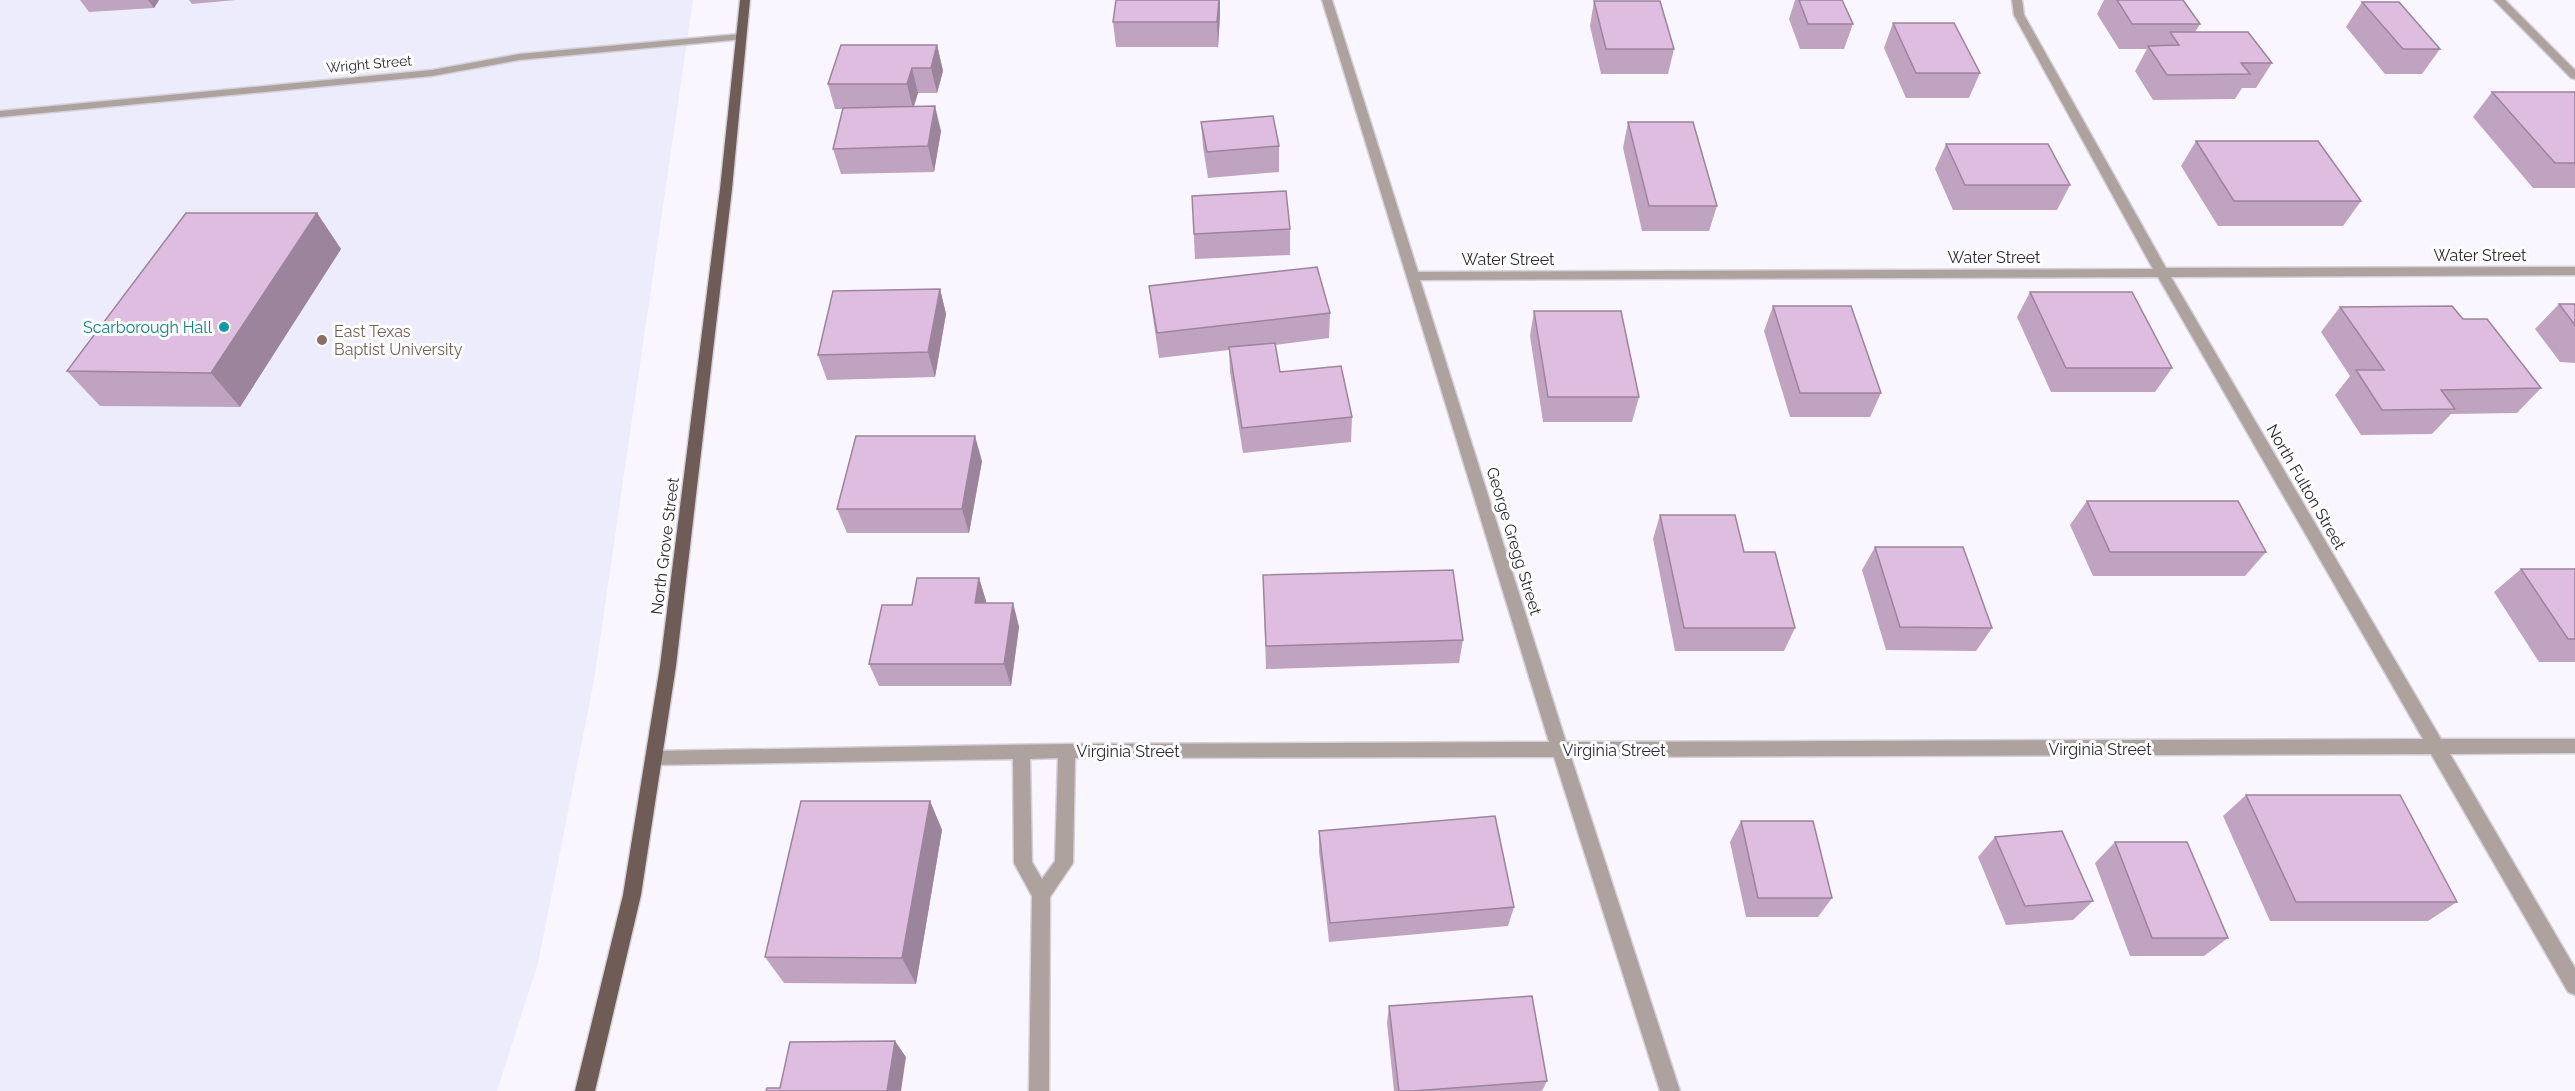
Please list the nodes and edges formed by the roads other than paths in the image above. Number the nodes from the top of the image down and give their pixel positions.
1 (745, 0) edge
2 (1327, 0) edge
3 (2017, 0) edge
4 (2499, 0) edge
5 (740, 37) junction
6 (2575, 76) edge
7 (0, 114) edge
8 (2575, 271) edge
9 (2162, 273) junction
10 (1413, 276) junction
11 (2575, 746) edge
12 (2436, 748) junction
13 (1560, 750) junction
14 (1067, 751) junction
15 (1021, 752) junction
16 (653, 758) junction
17 (1041, 895) junction
18 (2575, 986) edge
19 (585, 1091) edge
20 (1040, 1091) edge
21 (1670, 1091) edge

1 - 5 main road, North Grove Street
2 - 10 street, George Gregg Street
3 - 9 street, North Fulton Street
4 - 6 street
5 - 7 street, Wright Street
5 - 16 main road, North Grove Street
8 - 9 street, Water Street
9 - 10 street, Water Street
9 - 12 street, North Fulton Street
10 - 13 street, George Gregg Street
11 - 12 street, Virginia Street
12 - 13 street, Virginia Street
12 - 18 street, North Fulton Street
13 - 14 street, Virginia Street
13 - 21 street, George Gregg Street
14 - 15 street, Virginia Street
14 - 17 street
15 - 16 street, Virginia Street
15 - 17 street
16 - 19 main road, North Grove Street
17 - 20 street

